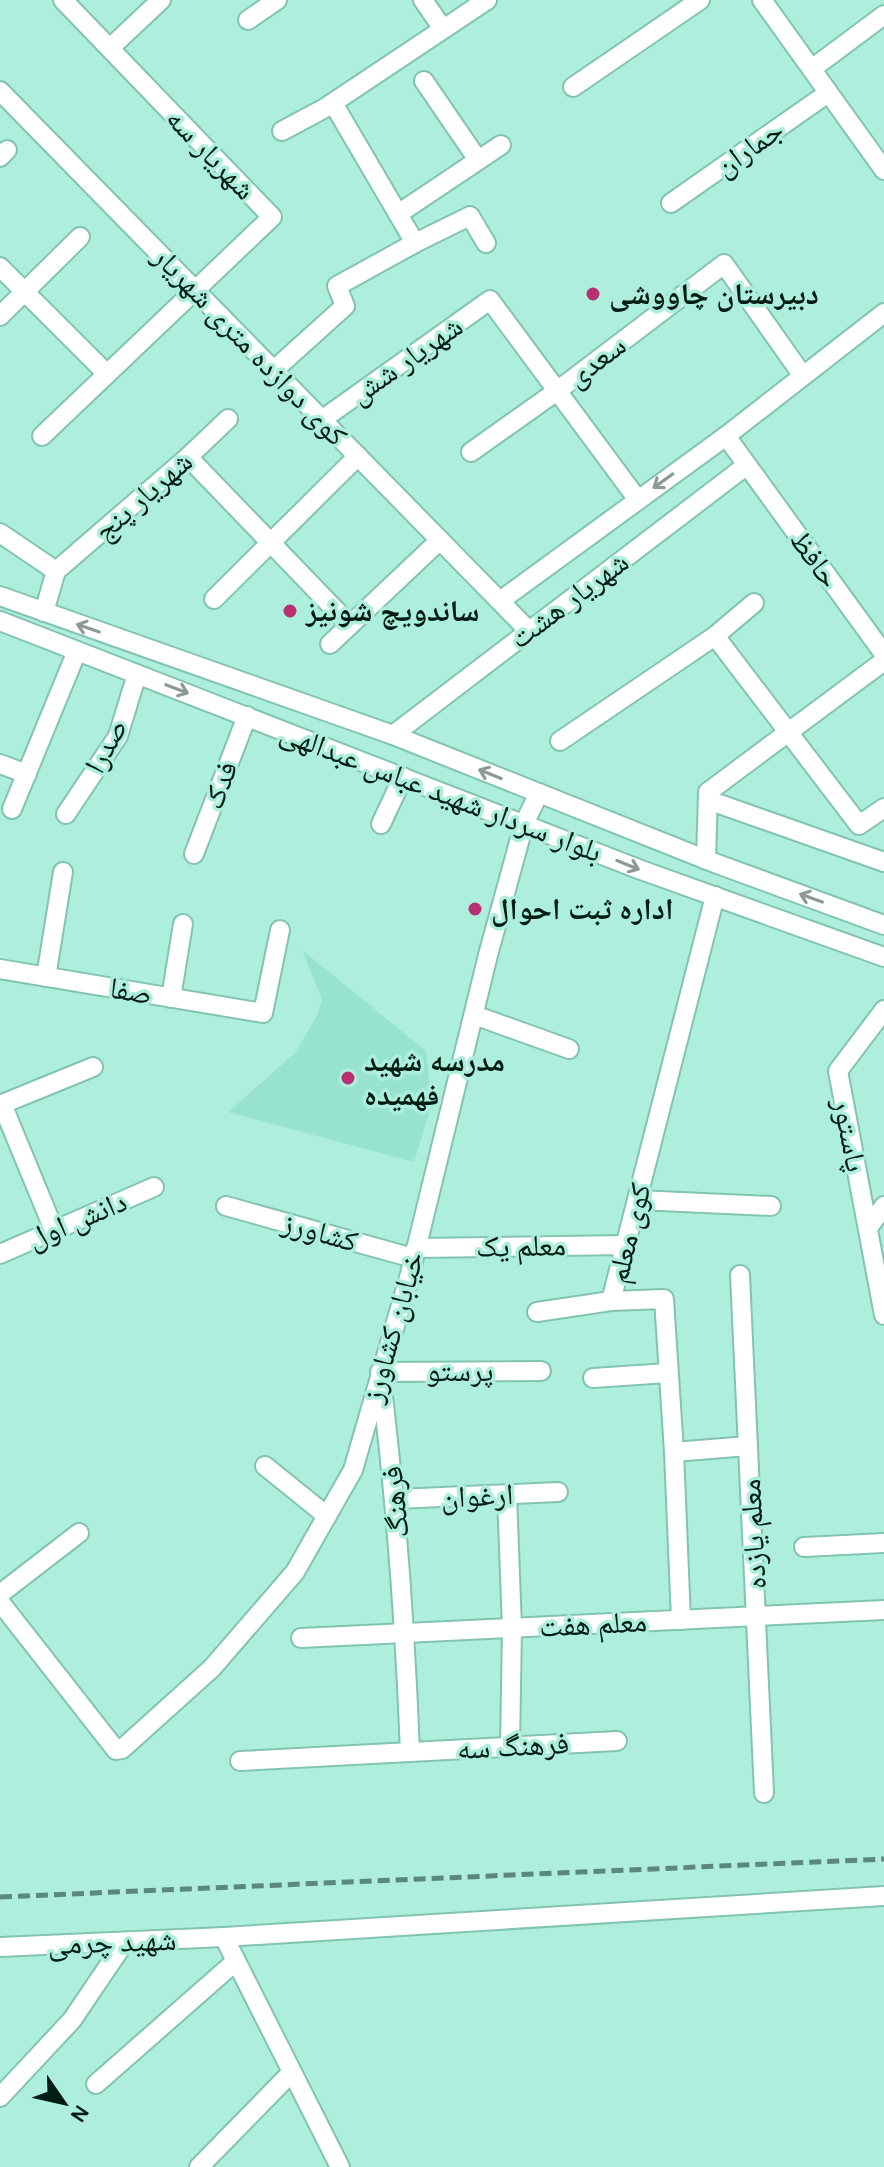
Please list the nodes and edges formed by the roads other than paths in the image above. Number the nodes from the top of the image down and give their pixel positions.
1 (63, 0) edge
2 (161, 0) edge
3 (277, 0) edge
4 (423, 0) edge
5 (487, 0) edge
6 (700, 0) edge
7 (762, 0) edge
8 (884, 15) edge
9 (248, 20) dead end
10 (443, 29) junction
11 (110, 48) junction
12 (813, 68) junction
13 (424, 81) dead end
14 (573, 87) dead end
15 (0, 91) edge
16 (828, 93) junction
17 (333, 103) junction
18 (282, 131) dead end
19 (501, 145) dead end
20 (478, 160) junction
21 (884, 170) edge
22 (671, 203) dead end
23 (398, 214) junction
24 (80, 237) dead end
25 (415, 243) junction
26 (486, 243) dead end
27 (0, 267) edge
28 (196, 291) junction
29 (25, 292) junction
30 (884, 313) edge
31 (0, 316) edge
32 (274, 370) junction
33 (107, 374) junction
34 (803, 376) junction
35 (557, 391) junction
36 (228, 419) dead end
37 (323, 419) junction
38 (42, 436) dead end
39 (726, 436) junction
40 (471, 452) dead end
41 (358, 456) junction
42 (188, 457) junction
43 (747, 465) junction
44 (638, 500) junction
45 (0, 533) edge
46 (440, 540) junction
47 (270, 542) junction
48 (56, 571) junction
49 (0, 596) edge
50 (214, 599) dead end
51 (500, 601) junction
52 (754, 603) dead end
53 (44, 612) junction
54 (0, 621) edge
55 (349, 624) junction
56 (528, 630) junction
57 (715, 636) junction
58 (330, 644) dead end
59 (77, 651) junction
60 (884, 654) edge
61 (884, 661) edge
62 (137, 674) junction
63 (247, 716) junction
64 (787, 733) junction
65 (393, 735) junction
66 (560, 741) dead end
67 (0, 764) edge
68 (27, 774) junction
69 (403, 777) junction
70 (539, 793) junction
71 (708, 800) junction
72 (884, 808) edge
73 (12, 809) dead end
74 (66, 814) dead end
75 (381, 824) dead end
76 (524, 824) junction
77 (194, 854) dead end
78 (706, 860) junction
79 (884, 862) edge
80 (63, 872) dead end
81 (715, 896) junction
82 (183, 924) dead end
83 (884, 925) edge
84 (280, 930) dead end
85 (884, 957) edge
86 (0, 969) edge
87 (46, 977) junction
88 (171, 998) junction
89 (884, 1010) edge
90 (474, 1015) junction
91 (877, 1034) edge
92 (569, 1049) dead end
93 (93, 1067) dead end
94 (1, 1105) edge
95 (154, 1187) dead end
96 (637, 1200) junction
97 (226, 1206) dead end
98 (771, 1206) dead end
99 (884, 1206) edge
100 (868, 1228) junction
101 (54, 1230) junction
102 (626, 1245) junction
103 (415, 1253) junction
104 (0, 1254) edge
105 (740, 1275) dead end
106 (880, 1277) edge
107 (611, 1301) junction
108 (537, 1312) dead end
109 (884, 1315) edge
110 (541, 1371) dead end
111 (380, 1372) junction
112 (668, 1373) junction
113 (593, 1378) dead end
114 (748, 1446) junction
115 (674, 1452) junction
116 (265, 1466) dead end
117 (558, 1492) dead end
118 (507, 1495) junction
119 (396, 1499) junction
120 (327, 1516) junction
121 (79, 1533) dead end
122 (804, 1547) dead end
123 (883, 1549) edge
124 (0, 1594) edge
125 (884, 1610) edge
126 (3, 1614) edge
127 (757, 1616) junction
128 (681, 1620) junction
129 (512, 1628) junction
130 (405, 1633) junction
131 (301, 1638) dead end
132 (617, 1741) dead end
133 (510, 1746) junction
134 (410, 1752) junction
135 (240, 1761) dead end
136 (764, 1793) dead end
137 (884, 1896) edge
138 (224, 1937) junction
139 (124, 1943) junction
140 (0, 1947) edge
141 (236, 1961) junction
142 (292, 2072) junction
143 (96, 2084) dead end
144 (0, 2097) edge
145 (199, 2167) edge
146 (340, 2167) edge

1 - 11 street, شهریار سه
2 - 11 street
3 - 9 street
4 - 10 street
5 - 10 street
6 - 14 street
7 - 12 street
8 - 12 street
10 - 17 street
11 - 28 street, شهریار سه
12 - 16 street
13 - 20 street
15 - 28 street, کوی دوازده متری شهریار
16 - 21 street
16 - 22 street, جماران
17 - 18 street
17 - 23 street
19 - 20 street
20 - 23 street
23 - 25 street
24 - 29 street
25 - 26 street
25 - 32 street
27 - 29 street
28 - 32 street, کوی دوازده متری شهریار
28 - 33 street, شهریار سه
29 - 31 street
29 - 33 street
30 - 34 street
32 - 37 street, کوی دوازده متری شهریار
33 - 38 street, شهریار سه
34 - 35 street, سعدی
34 - 39 street
35 - 37 street, شهریار شش
35 - 40 street, سعدی
35 - 44 street
36 - 42 street, شهریار پنج
37 - 41 street, کوی دوازده متری شهریار
39 - 43 street, حافظ
39 -> 44 street
41 - 46 street, کوی دوازده متری شهریار
41 - 47 street
42 - 47 street
42 - 48 street, شهریار پنج
43 - 56 street, شهریار هشت
43 - 60 street, حافظ
44 - 51 street
45 - 48 street
46 - 51 street, کوی دوازده متری شهریار
46 - 55 street
47 - 50 street
47 - 55 street
48 - 53 street
49 - 53 street, بلوار سردار شهید عباس عبدالهی
51 - 56 street, کوی دوازده متری شهریار
52 - 57 street
65 -> 53 street, بلوار سردار شهید عباس عبدالهی
54 - 59 street, بلوار سردار شهید عباس عبدالهی
55 - 58 street
56 - 65 street, شهریار هشت
57 - 64 street
57 - 66 street
59 - 62 street, بلوار سردار شهید عباس عبدالهی
59 - 68 street
61 - 64 street
62 -> 63 street, بلوار سردار شهید عباس عبدالهی
62 - 74 street, صدرا
63 - 69 street, بلوار سردار شهید عباس عبدالهی
63 - 77 street, فدک
64 - 71 street
64 - 72 street
70 -> 65 street, بلوار سردار شهید عباس عبدالهی
67 - 68 street
68 - 73 street
69 - 75 street
69 - 76 street, بلوار سردار شهید عباس عبدالهی
70 - 76 street, خیابان کشاورز
70 - 78 street, بلوار سردار شهید عباس عبدالهی
71 - 78 street
71 - 79 street
76 -> 81 street, بلوار سردار شهید عباس عبدالهی
76 - 90 street, خیابان کشاورز
83 -> 78 street, بلوار سردار شهید عباس عبدالهی
80 - 87 street
81 - 85 street, بلوار سردار شهید عباس عبدالهی
81 - 96 street, کوی معلم
82 - 88 street
84 - 88 street, صفا
86 - 87 street, صفا
87 - 88 street, صفا
89 - 91 street, پاستور
90 - 92 street
90 - 103 street, خیابان کشاورز
91 - 100 street, پاستور
93 - 94 street
94 - 101 street
95 - 101 street, دانش اول
96 - 98 street
96 - 102 street, کوی معلم
97 - 103 street, کشاورز
99 - 100 street
100 - 106 street, پاستور
101 - 104 street, دانش اول
102 - 103 street, معلم یک
102 - 107 street, کوی معلم
103 - 111 street, خیابان کشاورز
105 - 114 street, معلم یازده
106 - 109 street, پاستور
107 - 108 street
107 - 112 street, کوی معلم
110 - 111 street, پرستو
111 - 119 street, فرهنگ
111 - 120 street, خیابان کشاورز
112 - 113 street
112 - 115 street, کوی معلم
114 - 115 street
114 - 127 street, معلم یازده
115 - 128 street, کوی معلم
116 - 120 street
117 - 118 street, ارغوان
118 - 119 street, ارغوان
118 - 129 street
119 - 130 street, فرهنگ
120 - 126 street, خیابان کشاورز
121 - 124 street
122 - 123 street
125 - 127 street, معلم هفت
127 - 128 street, معلم هفت
127 - 136 street, معلم یازده
128 - 129 street, معلم هفت
129 - 130 street, معلم هفت
129 - 133 street
130 - 131 street, معلم هفت
130 - 134 street
132 - 133 street, فرهنگ سه
133 - 134 street, فرهنگ سه
134 - 135 street, فرهنگ سه
137 - 138 street, شهید چرمی
138 - 139 street, شهید چرمی
138 - 141 street
139 - 140 street, شهید چرمی
139 - 144 street
141 - 142 street
141 - 143 street
142 - 145 street
142 - 146 street

